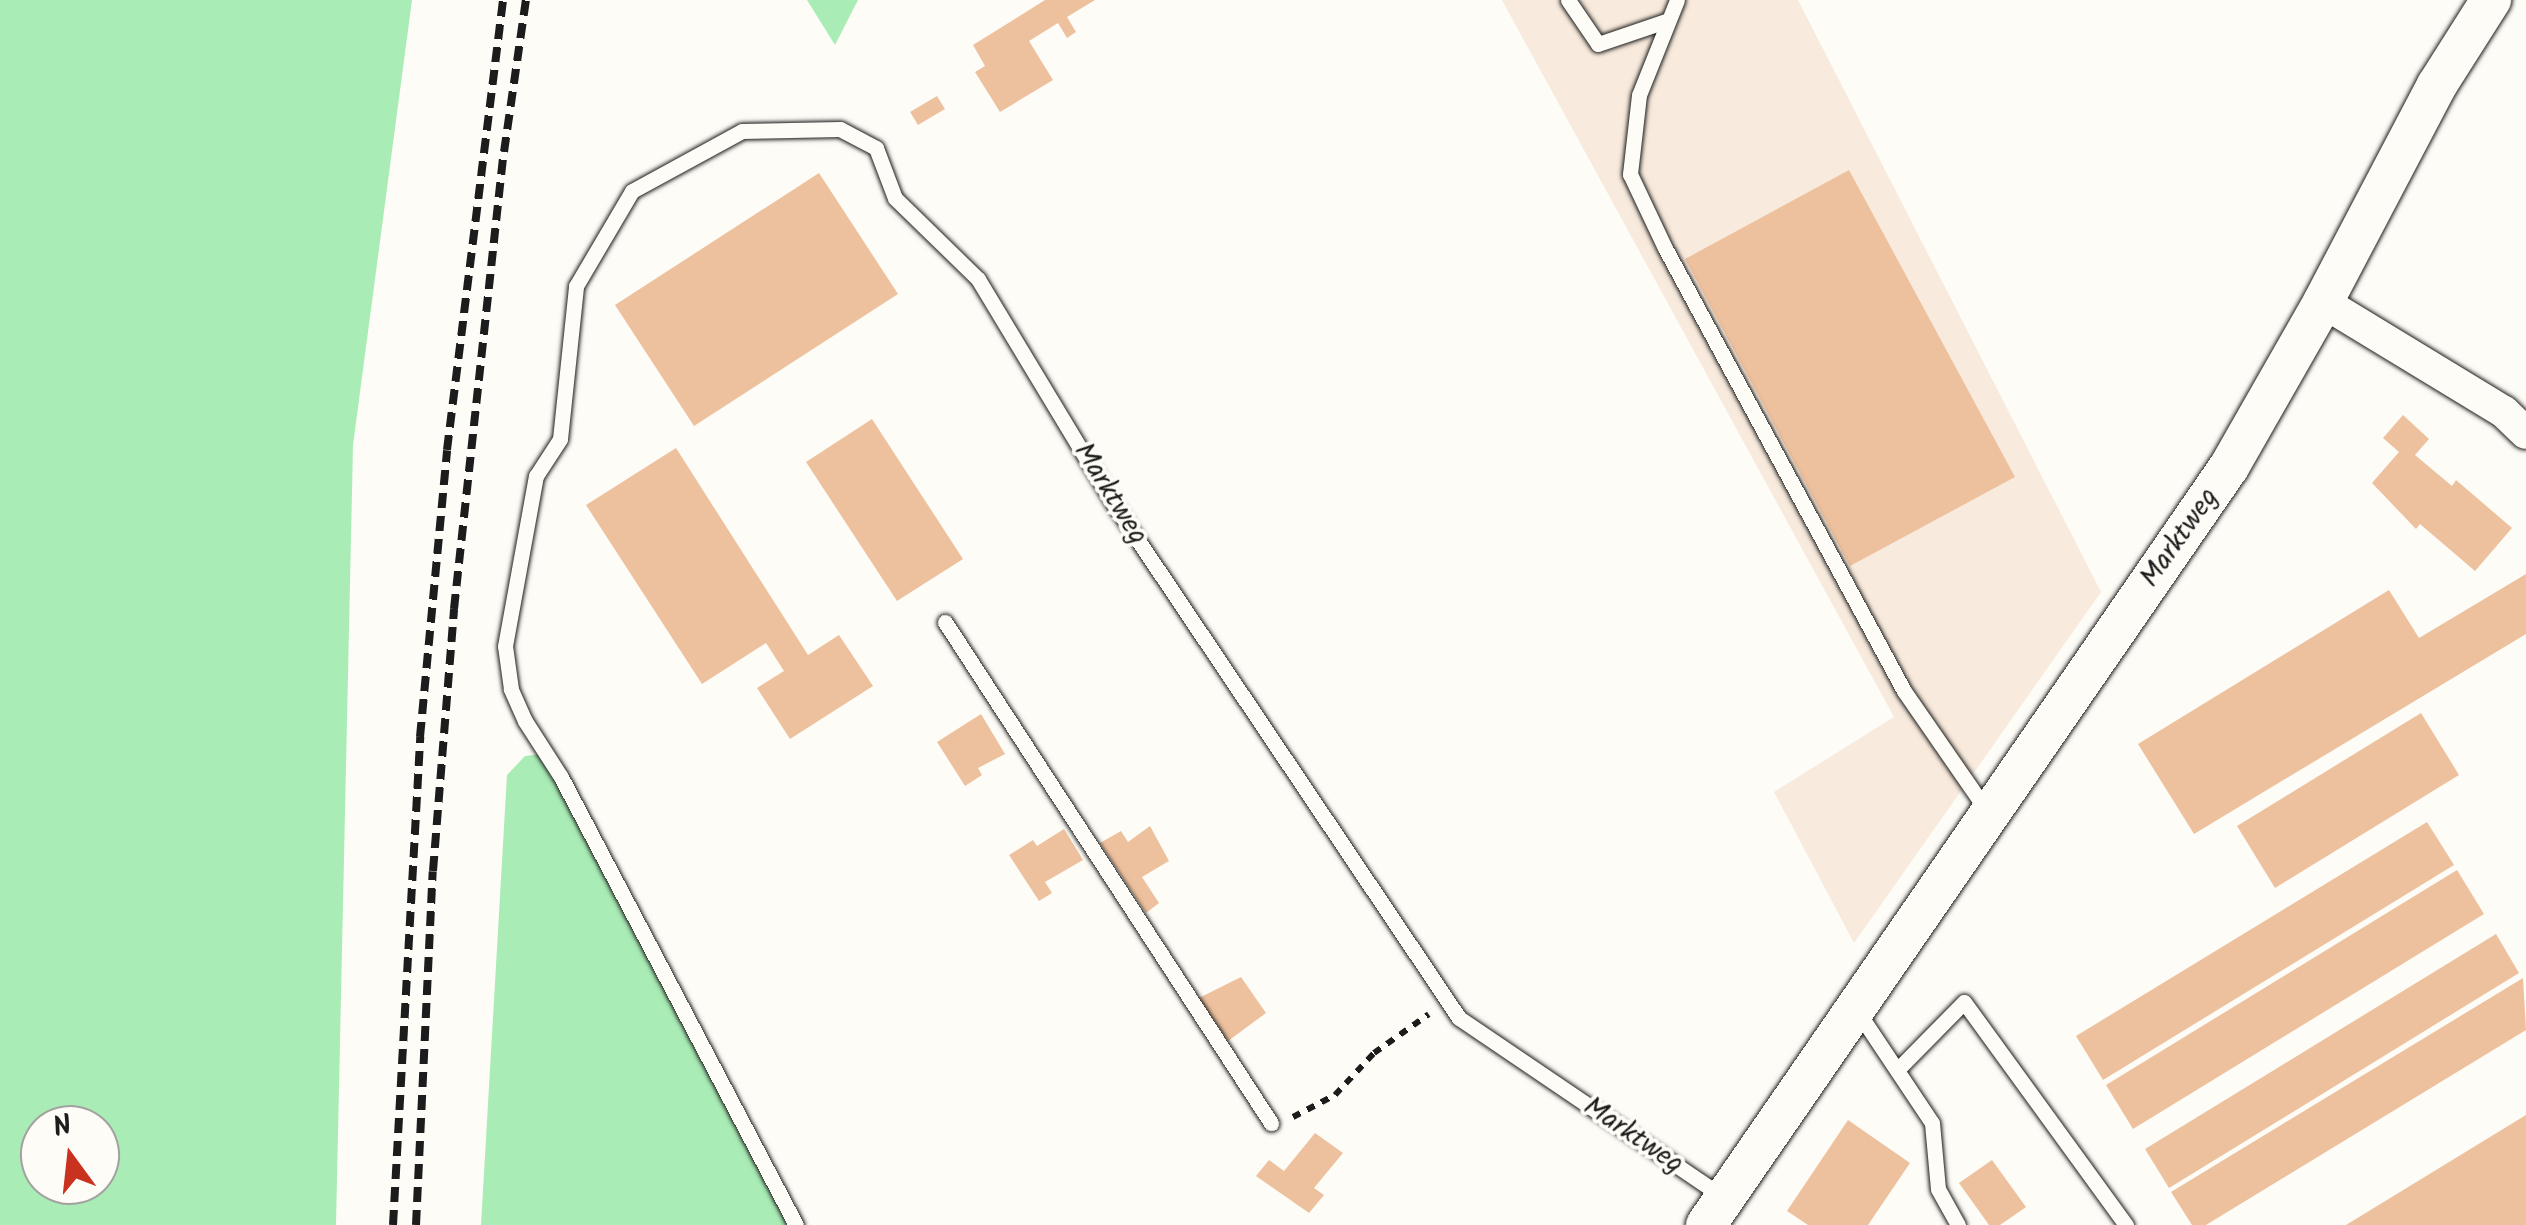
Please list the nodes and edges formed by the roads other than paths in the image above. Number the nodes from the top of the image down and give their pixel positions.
1 (1568, 0) edge
2 (1677, 0) edge
3 (2492, 0) edge
4 (1666, 21) junction
5 (2323, 302) junction
6 (2526, 433) edge
7 (945, 622) dead end
8 (1989, 814) junction
9 (1856, 1008) junction
10 (1898, 1070) junction
11 (1271, 1124) road end
12 (1715, 1211) edge
13 (796, 1225) edge
14 (1958, 1225) edge
15 (2126, 1225) edge

1 - 4 lane
2 - 4 lane
3 - 5 street, Marktweg
4 - 8 lane
5 - 6 street
5 - 8 street, Marktweg
7 - 11 lane
8 - 9 street, Marktweg
9 - 10 lane
9 - 12 street, Marktweg
10 - 14 lane
10 - 15 lane
12 - 13 lane, Marktweg

